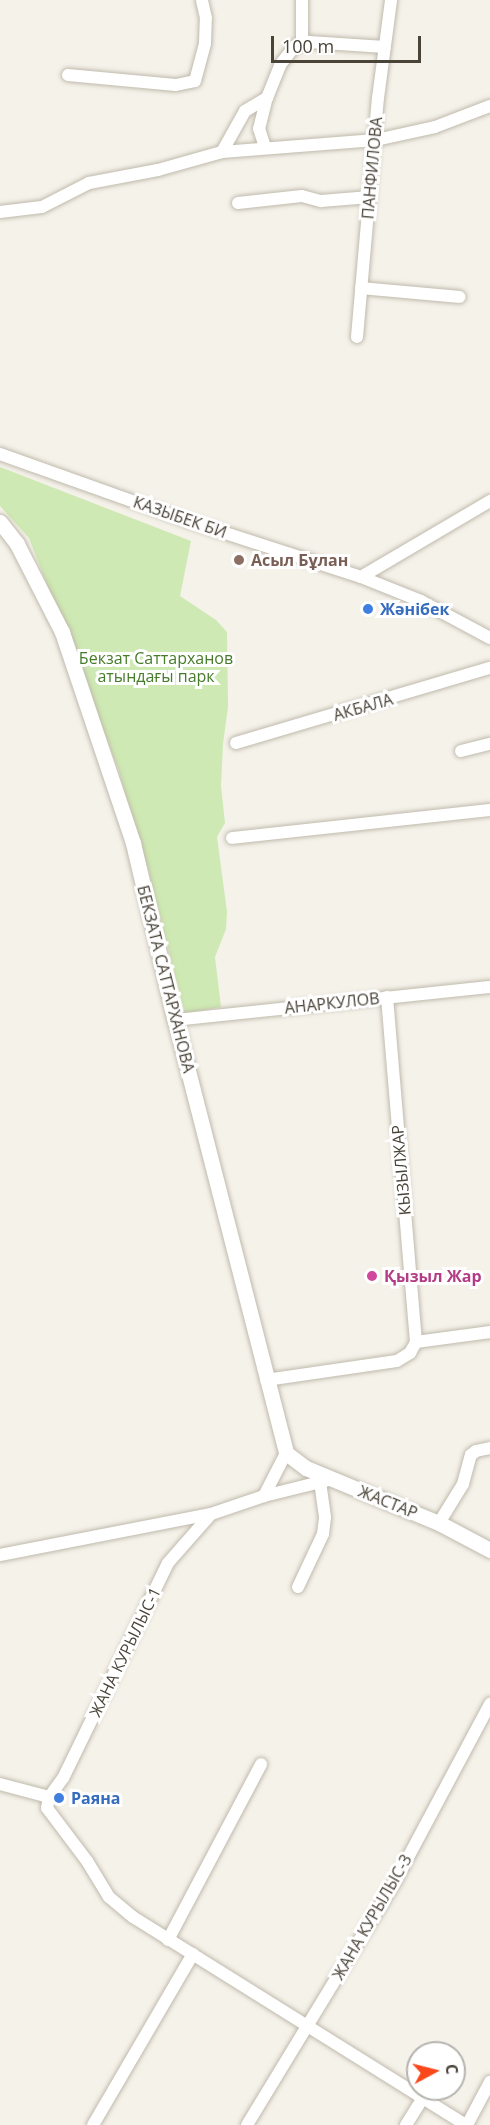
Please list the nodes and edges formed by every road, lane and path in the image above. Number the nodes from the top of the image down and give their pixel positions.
1 (202, 0) edge
2 (302, 0) edge
3 (391, 0) edge
4 (302, 44) junction
5 (386, 47) junction
6 (68, 75) dead end
7 (267, 98) junction
8 (490, 105) edge
9 (376, 140) junction
10 (265, 147) junction
11 (222, 152) junction
12 (370, 197) junction
13 (238, 203) dead end
14 (0, 212) edge
15 (361, 288) junction
16 (460, 297) dead end
17 (357, 336) dead end
18 (0, 454) edge
19 (490, 501) edge
20 (0, 522) edge
21 (361, 576) junction
22 (490, 638) edge
23 (490, 668) edge
24 (236, 743) dead end
25 (490, 744) edge
26 (461, 751) dead end
27 (490, 810) edge
28 (232, 838) dead end
29 (490, 987) edge
30 (387, 997) junction
31 (175, 1020) junction
32 (490, 1332) edge
33 (416, 1342) junction
34 (266, 1380) junction
35 (490, 1448) edge
36 (286, 1453) junction
37 (326, 1480) junction
38 (264, 1496) junction
39 (211, 1514) junction
40 (439, 1523) junction
41 (490, 1550) edge
42 (0, 1555) edge
43 (298, 1587) dead end
44 (490, 1704) edge
45 (261, 1764) dead end
46 (0, 1784) edge
47 (49, 1797) junction
48 (168, 1940) junction
49 (193, 1954) junction
50 (308, 2024) junction
51 (490, 2082) edge
52 (406, 2087) edge
53 (421, 2101) edge
54 (428, 2101) edge
55 (93, 2125) edge
56 (247, 2125) edge
57 (406, 2125) edge
58 (467, 2125) edge

1 - 6 street
2 - 4 street
3 - 5 street, ПАНФИЛОВА
4 - 5 street
4 - 7 street
5 - 9 street, ПАНФИЛОВА
7 - 10 street
7 - 11 street
8 - 9 street
9 - 10 street
9 - 12 street, ПАНФИЛОВА
10 - 11 street
11 - 14 street
12 - 13 street
12 - 15 street, ПАНФИЛОВА
15 - 16 street
15 - 17 street, ПАНФИЛОВА
18 - 21 street, КАЗЫБЕК БИ
19 - 21 street
20 - 31 street, БЕКЗАТА САТТАРХАНОВА
21 - 22 street, КАЗЫБЕК БИ
23 - 24 street, АКБАЛА
25 - 26 street
27 - 28 street
29 - 30 street, АНАРКУЛОВ
30 - 31 street, АНАРКУЛОВ
30 - 33 street, КЫЗЫЛЖАР
31 - 34 street, БЕКЗАТА САТТАРХАНОВА
32 - 33 street
33 - 34 street
34 - 36 street, БЕКЗАТА САТТАРХАНОВА
35 - 40 street
36 - 37 street, ЖАСТАР
36 - 38 street
37 - 38 street
37 - 40 street, ЖАСТАР
37 - 43 street
38 - 39 street
39 - 42 street
39 - 47 street, ЖАНА КУРЫЛЫС-1
40 - 41 street, ЖАСТАР
44 - 50 street, ЖАНА КУРЫЛЫС-3
45 - 48 street
46 - 47 street
47 - 48 street
48 - 49 street
49 - 50 street
49 - 55 street
50 - 52 street
50 - 56 street, ЖАНА КУРЫЛЫС-3
51 - 58 street
53 - 57 street
54 - 58 street

